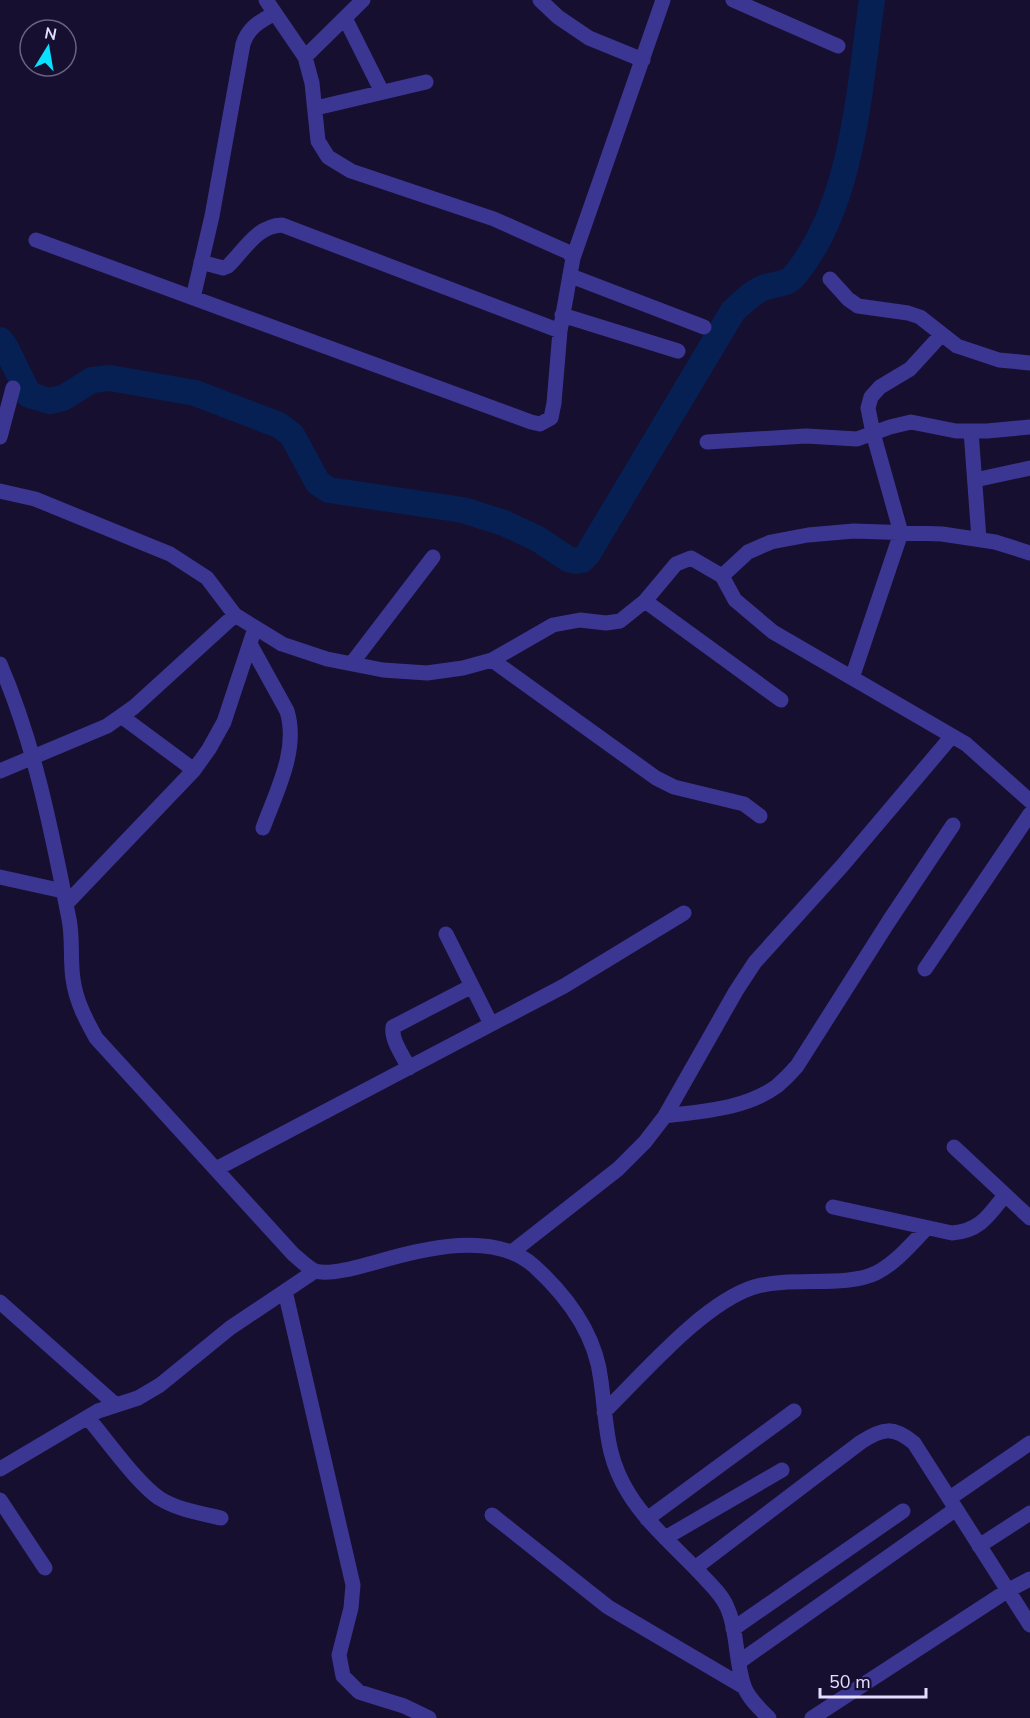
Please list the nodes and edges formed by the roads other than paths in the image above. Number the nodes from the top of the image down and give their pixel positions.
1 (363, 0) edge
2 (540, 0) edge
3 (663, 0) edge
4 (733, 0) edge
5 (271, 6) edge
6 (347, 10) edge
7 (838, 46) dead end
8 (305, 57) junction
9 (643, 60) junction
10 (426, 82) dead end
11 (382, 92) junction
12 (316, 108) junction
13 (36, 240) dead end
14 (573, 258) junction
15 (201, 262) junction
16 (571, 276) junction
17 (830, 279) dead end
18 (193, 298) junction
19 (561, 323) junction
20 (704, 327) dead end
21 (942, 334) junction
22 (678, 351) dead end
23 (1030, 363) edge
24 (13, 388) dead end
25 (1030, 427) edge
26 (971, 431) junction
27 (873, 433) junction
28 (0, 437) edge
29 (707, 442) dead end
30 (1030, 468) edge
31 (975, 480) junction
32 (0, 491) edge
33 (901, 533) junction
34 (979, 539) junction
35 (1030, 553) edge
36 (433, 556) dead end
37 (722, 576) junction
38 (645, 601) junction
39 (235, 615) junction
40 (255, 628) junction
41 (250, 644) junction
42 (492, 660) junction
43 (0, 663) edge
44 (352, 663) junction
45 (852, 678) junction
46 (782, 700) dead end
47 (121, 717) junction
48 (952, 736) junction
49 (33, 757) junction
50 (194, 770) junction
51 (0, 771) edge
52 (1030, 801) edge
53 (1030, 814) edge
54 (760, 816) dead end
55 (952, 825) dead end
56 (263, 828) dead end
57 (0, 877) edge
58 (65, 898) junction
59 (684, 913) dead end
60 (446, 934) dead end
61 (925, 969) dead end
62 (472, 987) junction
63 (490, 1024) junction
64 (409, 1068) junction
65 (665, 1116) junction
66 (954, 1147) dead end
67 (216, 1169) junction
68 (1005, 1195) junction
69 (833, 1207) dead end
70 (1030, 1218) edge
71 (927, 1228) junction
72 (512, 1252) junction
73 (315, 1271) junction
74 (285, 1291) junction
75 (1, 1306) edge
76 (116, 1405) junction
77 (795, 1411) dead end
78 (604, 1412) junction
79 (88, 1418) junction
80 (1030, 1443) edge
81 (0, 1468) edge
82 (782, 1470) dead end
83 (0, 1500) edge
84 (953, 1503) junction
85 (903, 1511) dead end
86 (1030, 1513) edge
87 (492, 1515) dead end
88 (221, 1518) dead end
89 (647, 1519) junction
90 (665, 1538) junction
91 (979, 1546) junction
92 (45, 1568) dead end
93 (695, 1568) junction
94 (1030, 1579) edge
95 (1007, 1591) junction
96 (1030, 1625) edge
97 (733, 1629) junction
98 (739, 1662) junction
99 (744, 1687) junction
100 (429, 1718) edge
101 (769, 1718) edge
102 (812, 1718) edge

1 - 6 street
2 - 9 street
3 - 9 street
4 - 7 street
5 - 8 street
5 - 15 street
6 - 8 street
6 - 11 street
8 - 12 street
9 - 14 street
10 - 11 street
11 - 12 street
12 - 14 street
13 - 18 street
14 - 16 street
15 - 18 street
15 - 19 street
16 - 19 street
16 - 20 street
17 - 21 street
18 - 19 street
19 - 22 street
21 - 23 street
21 - 27 street
24 - 28 street
25 - 26 street
26 - 27 street
26 - 31 street
27 - 29 street
27 - 33 street
30 - 31 street
31 - 34 street
32 - 39 street
33 - 34 street
33 - 37 street
33 - 45 street
34 - 35 street
36 - 44 street
37 - 38 street
37 - 45 street
38 - 42 street
38 - 46 street
39 - 40 street
39 - 47 street
40 - 41 street
40 - 44 street
41 - 50 street
41 - 56 street
42 - 44 street
42 - 54 street
43 - 49 street
45 - 48 street
47 - 49 street
47 - 50 street
48 - 52 street
48 - 65 street
49 - 51 street
49 - 58 street
50 - 58 street
53 - 61 street
55 - 65 street
57 - 58 street
58 - 67 street
59 - 63 street
60 - 62 street
62 - 63 street
62 - 64 street
63 - 64 street
64 - 67 street
65 - 72 street
66 - 68 street
67 - 73 street
68 - 70 street
68 - 71 street
69 - 71 street
71 - 78 street
72 - 73 street
72 - 78 street
73 - 74 street
74 - 76 street
74 - 100 street
75 - 76 street
76 - 79 street
77 - 89 street
78 - 89 street
79 - 81 street
79 - 88 street
80 - 84 street
82 - 90 street
83 - 92 street
84 - 91 street
84 - 93 street
84 - 98 street
85 - 97 street
86 - 91 street
87 - 99 street
89 - 90 street
90 - 93 street
91 - 95 street
93 - 97 street
94 - 95 street
95 - 96 street
95 - 102 street
97 - 98 street
98 - 99 street
99 - 101 street

